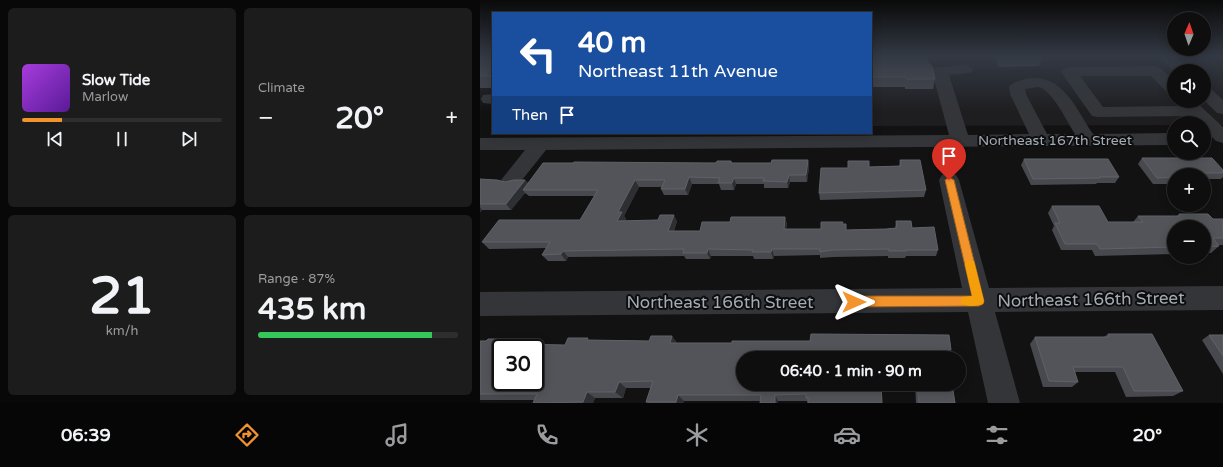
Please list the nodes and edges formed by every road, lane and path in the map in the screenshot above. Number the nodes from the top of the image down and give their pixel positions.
1 (938, 75) edge
2 (1071, 75) edge
3 (1159, 75) edge
4 (1167, 83) edge
5 (1211, 98) edge
6 (1167, 108) edge
7 (1193, 108) edge
8 (1223, 109) edge
9 (1223, 138) edge
10 (1167, 139) edge
11 (1211, 139) edge
12 (960, 140) junction
13 (1041, 140) junction
14 (1088, 140) junction
15 (541, 143) junction
16 (488, 144) edge
17 (511, 180) edge
18 (949, 180) dead end
19 (1223, 298) edge
20 (979, 301) junction
21 (480, 304) edge
22 (1004, 403) edge

1 - 12 street
2 - 6 street
3 - 4 street
5 - 8 street
7 - 9 street
9 - 11 street
10 - 14 street, Northeast 167th Street
12 - 13 street, Northeast 167th Street
12 - 15 street, Northeast 167th Street
13 - 14 street, Northeast 167th Street
13 - 14 street
15 - 16 street, Northeast 167th Street
15 - 17 street
18 - 20 street
19 - 20 street, Northeast 166th Street
20 - 21 street, Northeast 166th Street
20 - 22 street

